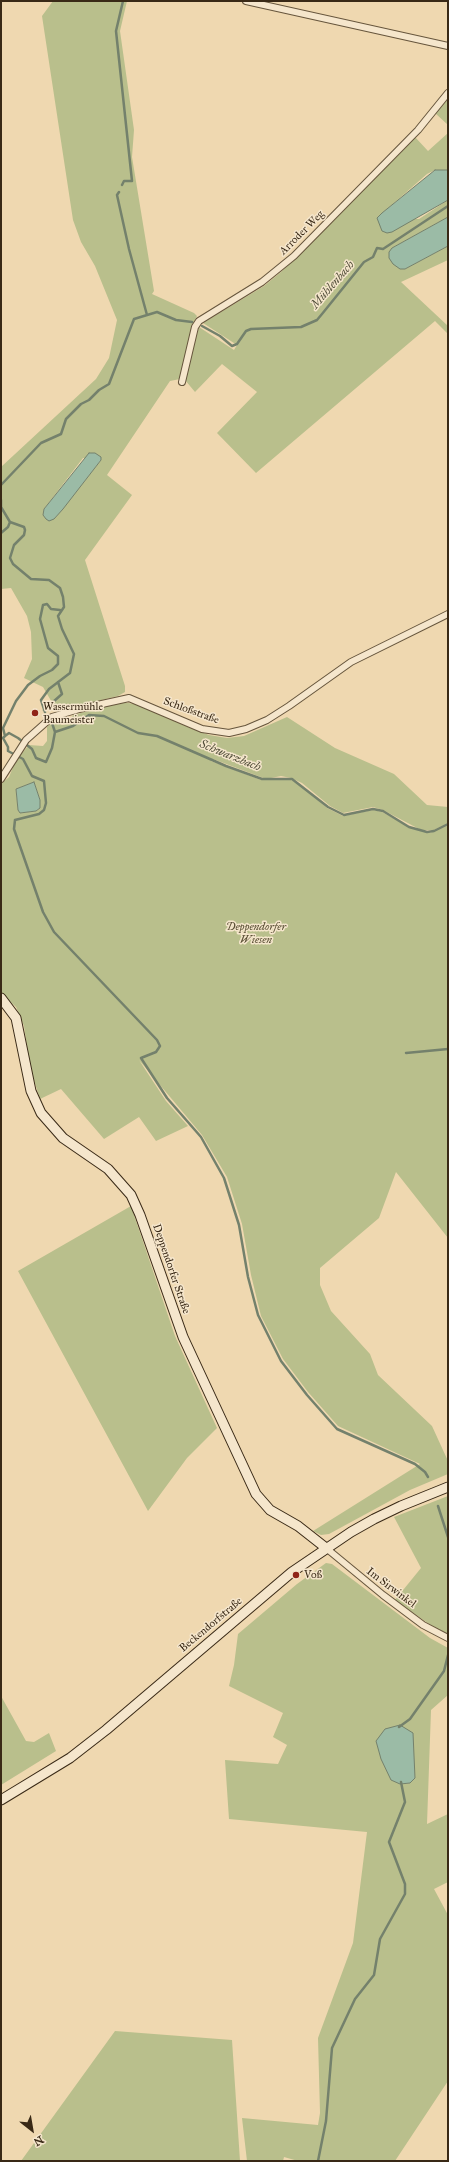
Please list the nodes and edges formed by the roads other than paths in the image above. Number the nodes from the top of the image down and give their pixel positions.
1 (246, 1) edge
2 (448, 46) edge
3 (448, 93) edge
4 (182, 382) dead end
5 (448, 614) edge
6 (1, 779) edge
7 (1, 998) edge
8 (448, 1487) edge
9 (326, 1548) junction
10 (448, 1638) edge
11 (1, 1800) edge

1 - 2 street
3 - 4 street, Arroder Weg
5 - 6 street, Schloßstraße
7 - 9 street, Deppendorfer Straße
8 - 9 street, Beckendorfstraße
9 - 10 street, Im Sirwinkel
9 - 11 street, Beckendorfstraße

